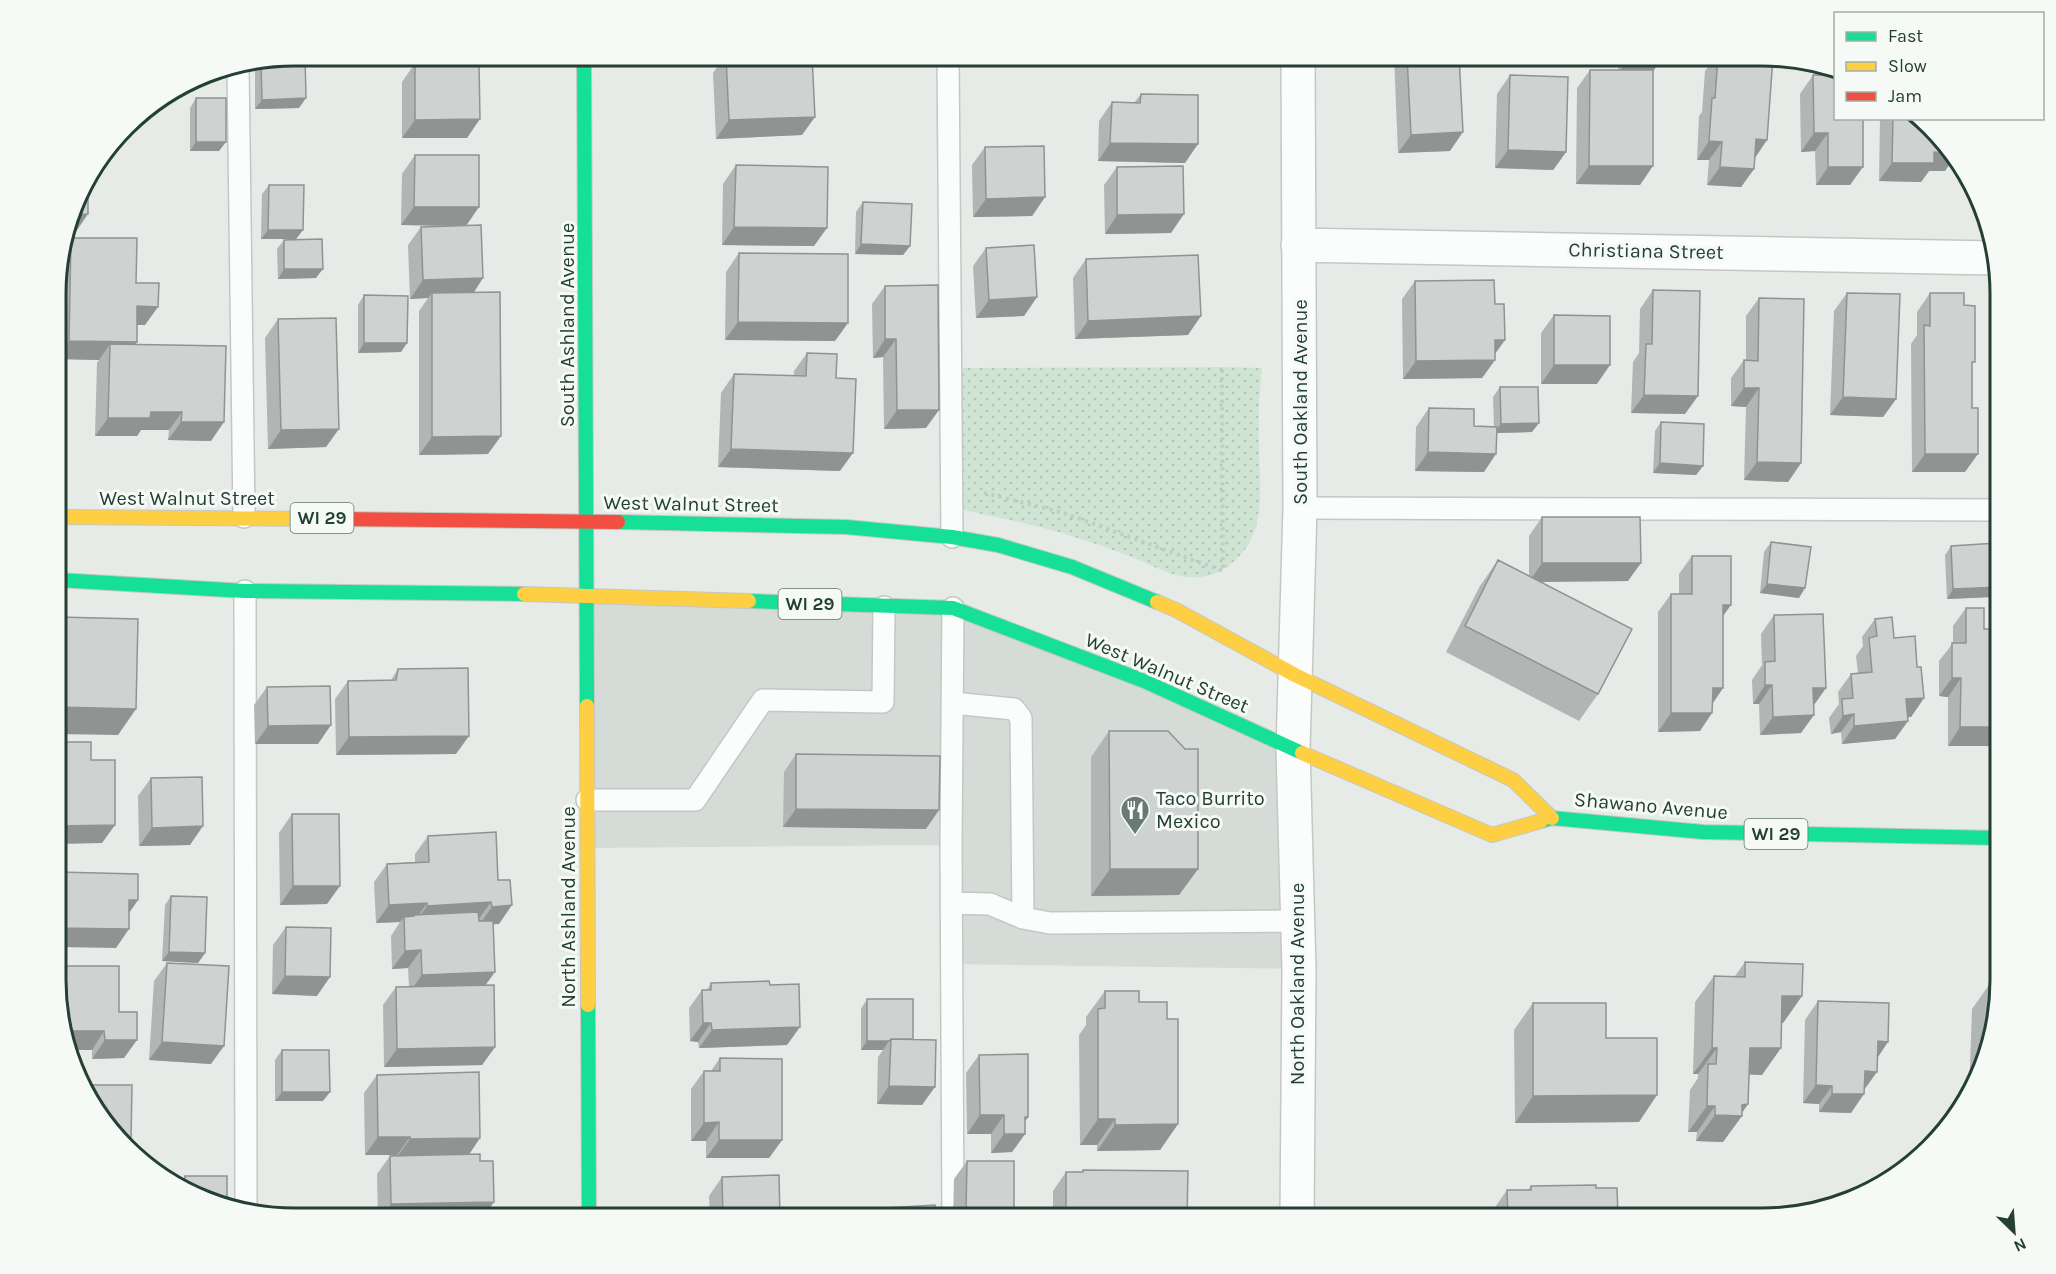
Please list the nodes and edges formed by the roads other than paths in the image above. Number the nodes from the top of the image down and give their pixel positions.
1 (584, 66) edge
2 (948, 66) edge
3 (1298, 66) edge
4 (238, 73) edge
5 (1298, 245) junction
6 (1987, 258) edge
7 (1300, 508) junction
8 (1990, 510) edge
9 (66, 517) edge
10 (244, 517) junction
11 (587, 522) junction
12 (952, 537) junction
13 (66, 581) edge
14 (245, 591) junction
15 (588, 595) junction
16 (884, 607) junction
17 (953, 608) junction
18 (1295, 675) junction
19 (952, 703) junction
20 (1293, 749) junction
21 (587, 800) junction
22 (1552, 818) junction
23 (1990, 838) edge
24 (951, 903) junction
25 (1023, 918) junction
26 (1298, 921) junction
27 (246, 1203) edge
28 (589, 1208) edge
29 (953, 1208) edge
30 (1297, 1208) edge

1 - 11 main road, South Ashland Avenue
2 - 12 lane
3 - 5 street, South Oakland Avenue
4 - 10 lane
5 - 6 street, Christiana Street
5 - 7 street, South Oakland Avenue
7 - 8 lane
7 - 18 street, South Oakland Avenue
9 - 10 main road, West Walnut Street / WI 29
10 - 11 main road, West Walnut Street / WI 29
11 - 12 main road, West Walnut Street / WI 29
11 - 15 main road, South Ashland Avenue
12 - 18 main road, West Walnut Street / WI 29
13 - 14 main road, West Walnut Street / WI 29
14 - 15 main road, West Walnut Street / WI 29
14 - 27 lane
15 - 16 main road, West Walnut Street / WI 29
15 - 21 main road, North Ashland Avenue
16 - 17 main road, West Walnut Street / WI 29
16 - 21 lane
17 - 19 lane
17 - 20 main road, West Walnut Street / WI 29
18 - 20 street, South Oakland Avenue
18 - 22 main road, Shawano Avenue / WI 29
19 - 24 lane
19 - 25 lane
20 - 22 main road, Shawano Avenue / WI 29
20 - 26 street, North Oakland Avenue
21 - 28 main road, North Ashland Avenue
22 - 23 main road, Shawano Avenue / WI 29
24 - 25 lane
24 - 29 lane
25 - 26 lane
26 - 30 street, North Oakland Avenue

